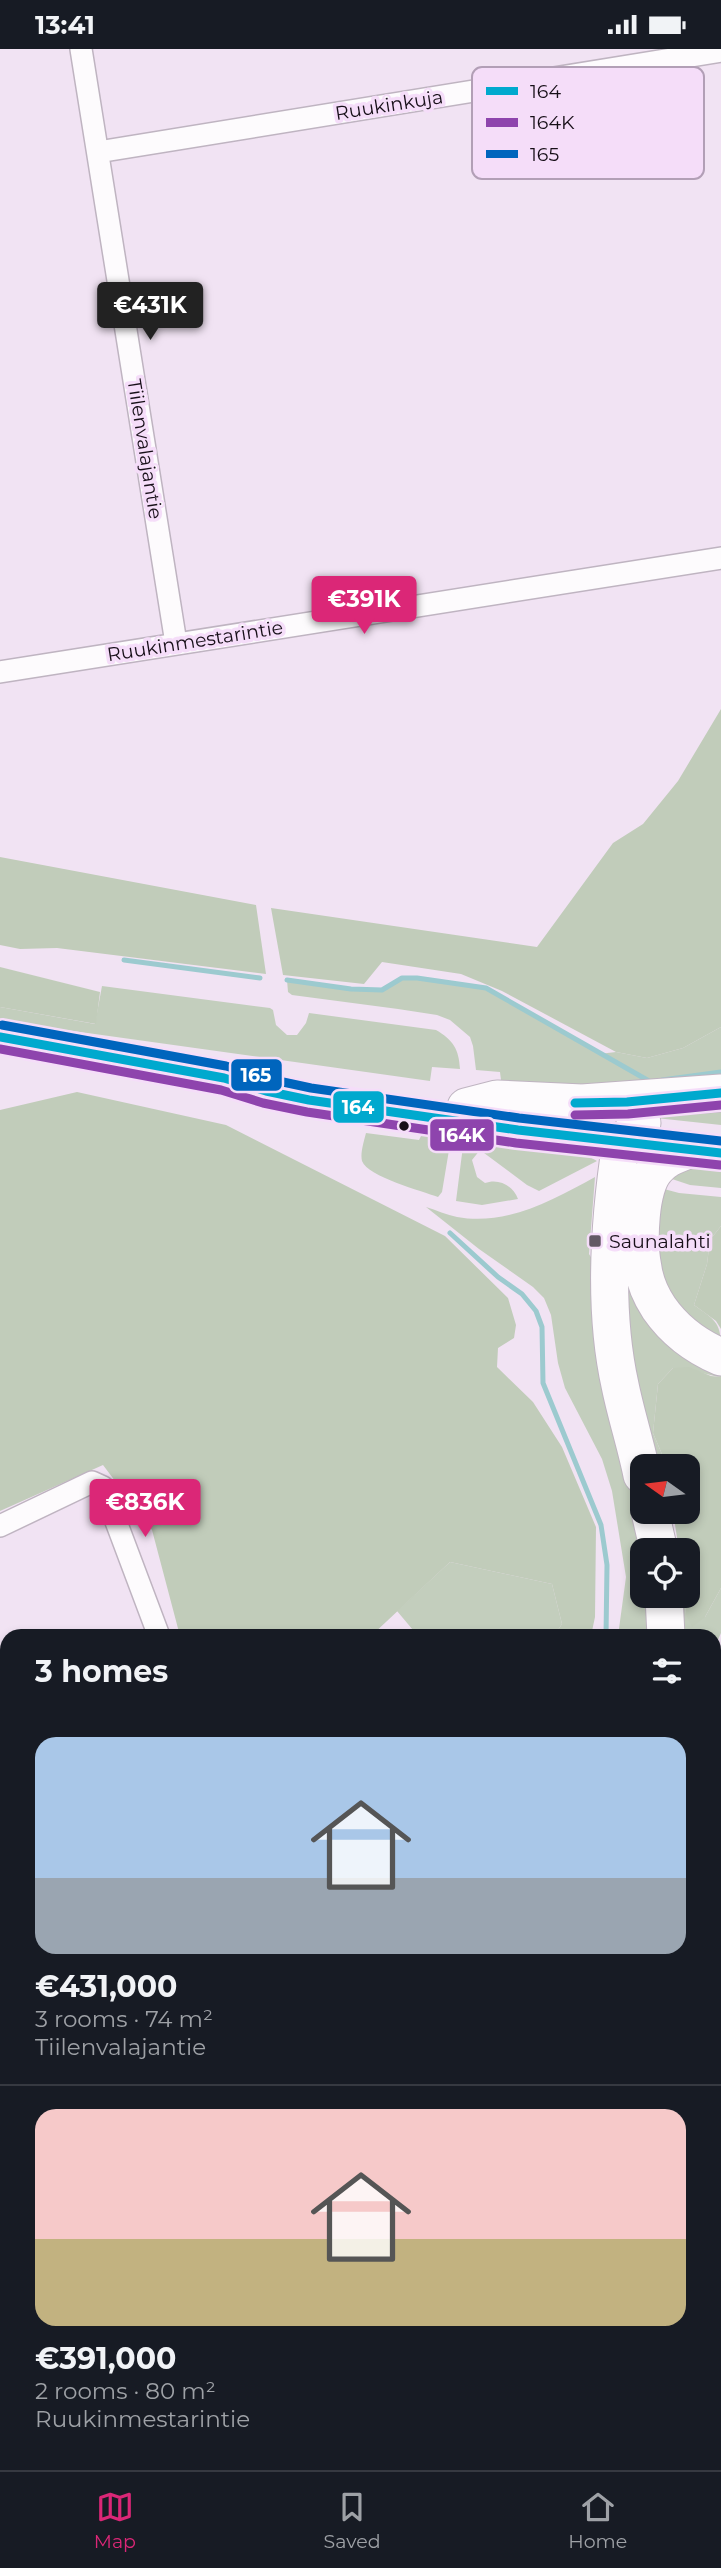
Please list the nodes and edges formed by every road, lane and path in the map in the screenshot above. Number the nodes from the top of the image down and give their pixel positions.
1 (81, 49) edge
2 (721, 51) edge
3 (622, 67) edge
4 (472, 91) edge
5 (98, 152) junction
6 (721, 558) edge
7 (176, 643) junction
8 (0, 672) edge
9 (0, 1037) edge
10 (721, 1093) edge
11 (488, 1111) junction
12 (721, 1132) edge
13 (631, 1133) junction
14 (704, 1151) edge
15 (721, 1357) edge
16 (637, 1454) edge
17 (0, 1526) edge
18 (665, 1608) edge
19 (156, 1629) edge
20 (666, 1629) edge

1 - 5 street, Tiilenvalajantie
2 - 3 street, Ruukinkuja
4 - 5 street, Ruukinkuja
5 - 7 street, Tiilenvalajantie
6 - 7 street, Ruukinmestarintie
7 - 8 street, Ruukinmestarintie
9 - 11 main road
10 - 11 highway
11 - 13 main road
12 - 13 main road
13 - 14 main road
13 - 16 highway
14 - 15 highway
17 - 19 street
18 - 20 highway

